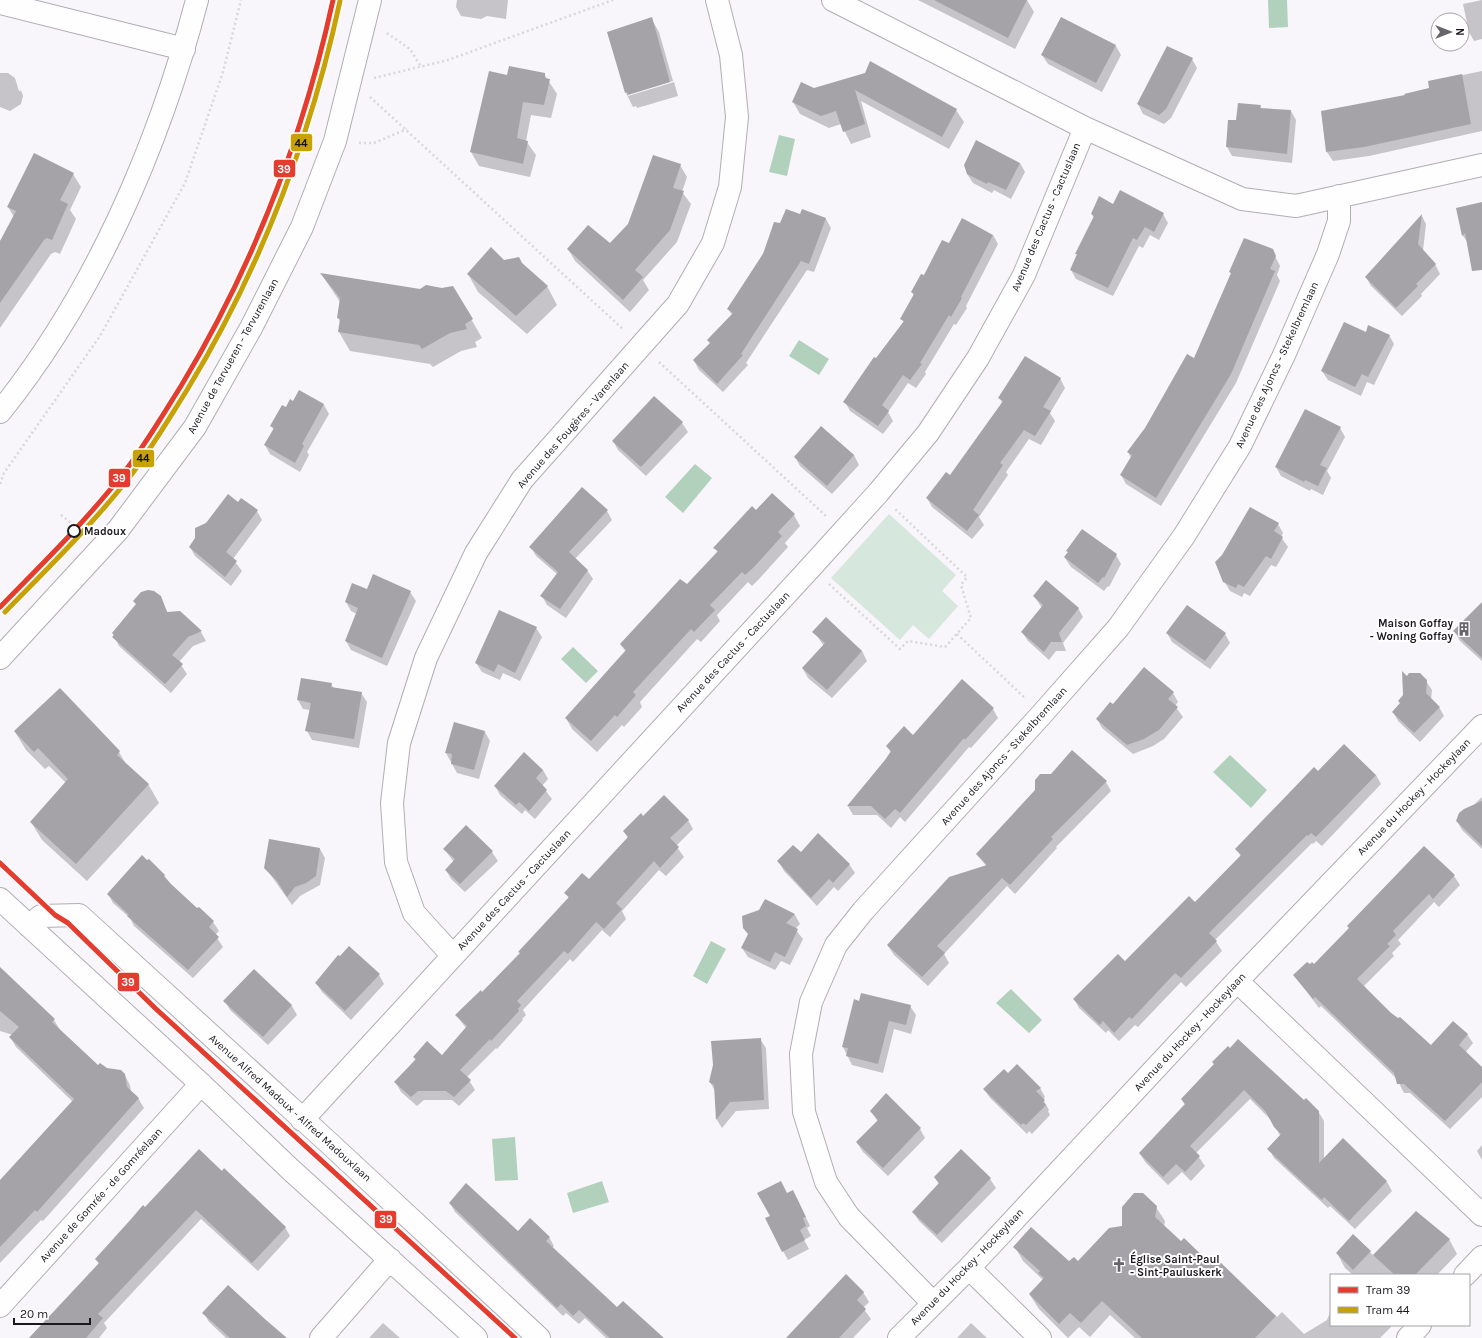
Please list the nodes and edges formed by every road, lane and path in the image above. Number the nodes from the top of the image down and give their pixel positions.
1 (197, 0) edge
2 (241, 0) edge
3 (370, 0) edge
4 (613, 0) edge
5 (717, 0) edge
6 (833, 0) edge
7 (0, 3) edge
8 (364, 24) junction
9 (184, 49) junction
10 (421, 67) junction
11 (350, 83) junction
12 (1085, 128) junction
13 (407, 129) junction
14 (334, 141) junction
15 (1482, 165) edge
16 (1339, 196) junction
17 (642, 347) junction
18 (0, 412) edge
19 (0, 484) edge
20 (878, 493) junction
21 (61, 515) dead end
22 (81, 531) dead end
23 (843, 532) junction
24 (811, 567) junction
25 (957, 634) junction
26 (2, 658) edge
27 (1042, 714) junction
28 (1482, 726) edge
29 (1, 898) edge
30 (29, 926) junction
31 (453, 956) junction
32 (1237, 981) junction
33 (202, 1084) junction
34 (302, 1120) junction
35 (1482, 1214) edge
36 (1482, 1257) edge
37 (390, 1259) junction
38 (968, 1268) junction
39 (1466, 1274) edge
40 (933, 1303) junction
41 (0, 1306) edge
42 (1419, 1326) edge
43 (321, 1338) edge
44 (476, 1338) edge
45 (539, 1338) edge
46 (899, 1338) edge
47 (1040, 1338) edge
48 (1408, 1338) edge

1 - 9 street
2 - 19 path
3 - 8 street, Avenue de Tervueren - Tervurenlaan
4 - 10 path
5 - 17 street, Avenue des Fougères - Varenlaan
6 - 12 street
7 - 9 street
8 - 10 path
8 - 11 street, Avenue de Tervueren - Tervurenlaan
9 - 18 street
10 - 11 path
11 - 13 path
11 - 14 street, Avenue de Tervueren - Tervurenlaan
12 - 16 street
12 - 20 street, Avenue des Cactus - Cactuslaan
13 - 14 path
13 - 17 path
14 - 26 street, Avenue de Tervueren - Tervurenlaan
15 - 16 street
16 - 27 street, Avenue des Ajoncs - Stekelbremlaan
17 - 23 path
17 - 31 street, Avenue des Fougères - Varenlaan
20 - 23 street, Avenue des Cactus - Cactuslaan
20 - 25 path
21 - 22 path
23 - 24 street, Avenue des Cactus - Cactuslaan
24 - 25 path
24 - 31 street, Avenue des Cactus - Cactuslaan
25 - 27 path
27 - 40 street, Avenue des Ajoncs - Stekelbremlaan
28 - 32 street, Avenue du Hockey - Hockeylaan
29 - 30 street
30 - 33 street
30 - 34 street, Avenue Alfred Madoux - Alfred Madouxlaan
31 - 34 street, Avenue des Cactus - Cactuslaan
32 - 35 street
32 - 38 street, Avenue du Hockey - Hockeylaan
33 - 37 street
33 - 41 street, Avenue de Gomrée - de Gomréelaan
34 - 45 street, Avenue Alfred Madoux - Alfred Madouxlaan
36 - 39 street
37 - 43 street
37 - 44 street
38 - 40 street, Avenue du Hockey - Hockeylaan
38 - 47 street
40 - 46 street, Avenue du Hockey - Hockeylaan
42 - 48 street

